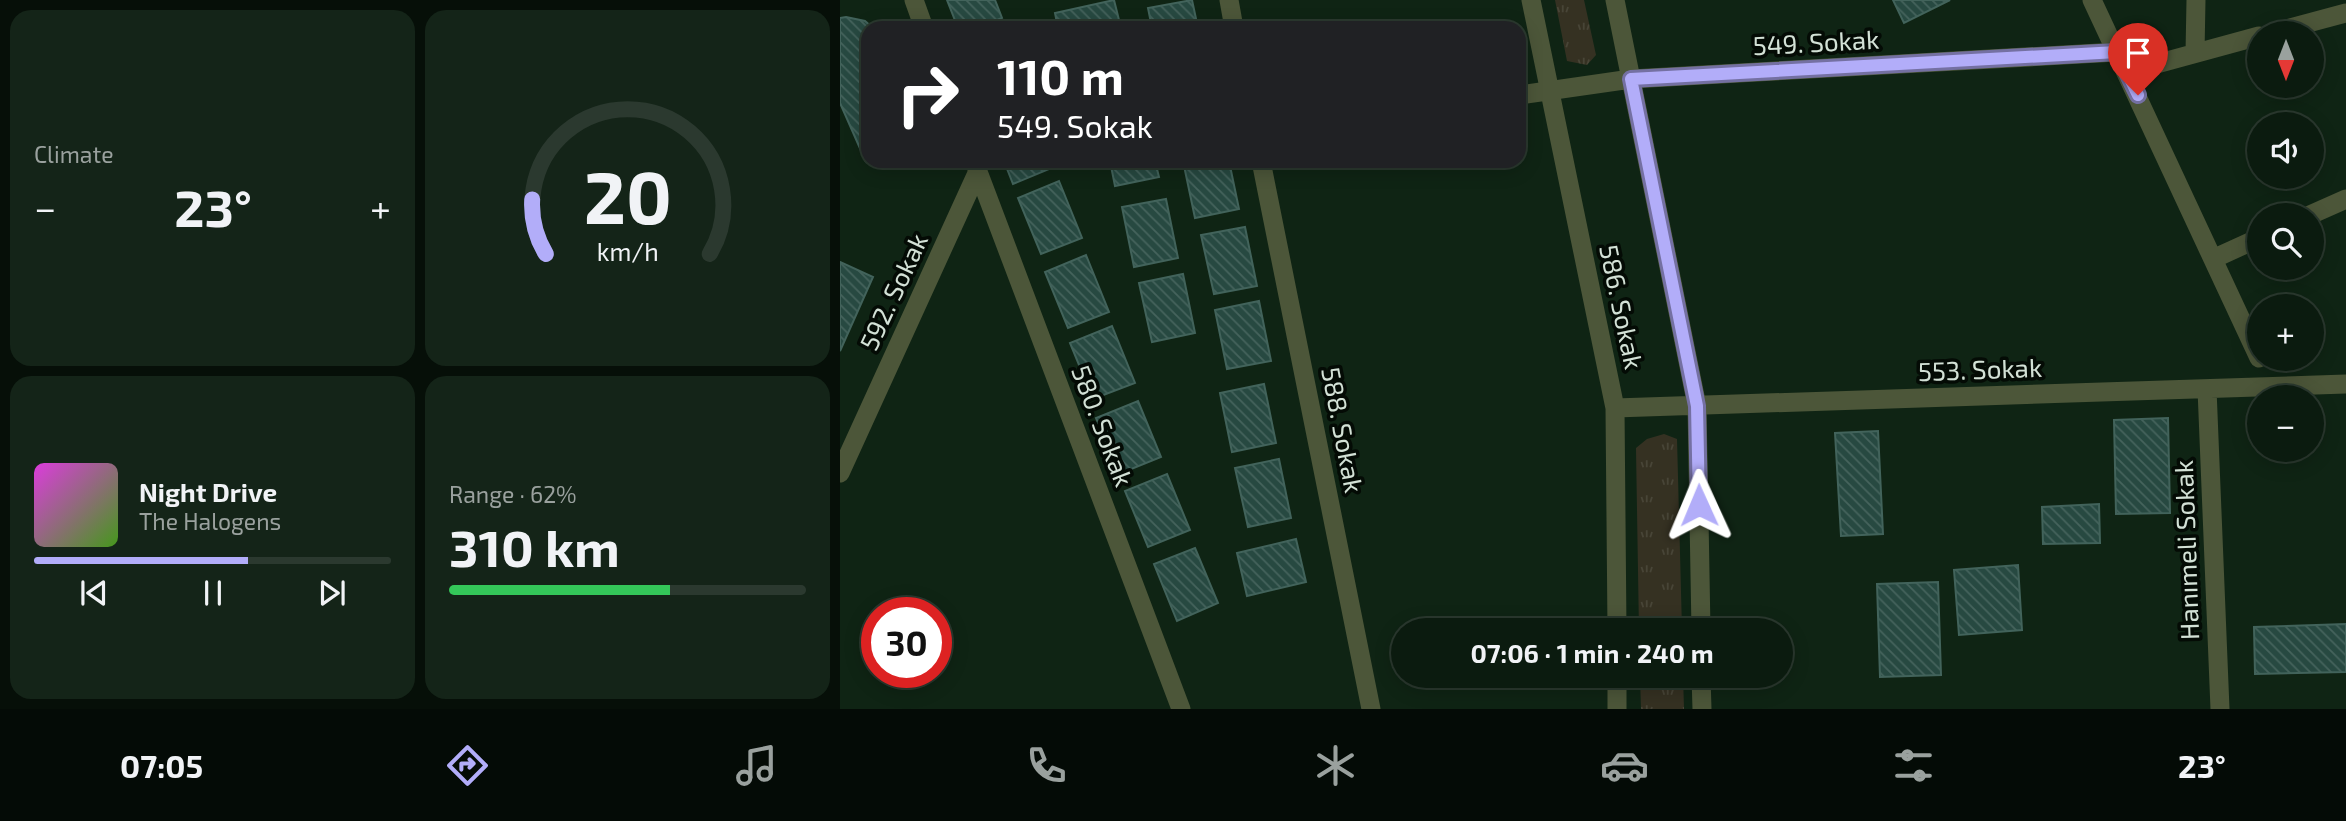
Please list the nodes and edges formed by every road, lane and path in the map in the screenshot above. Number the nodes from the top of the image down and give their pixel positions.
1 (914, 0) edge
2 (1229, 0) edge
3 (1531, 0) edge
4 (1615, 0) edge
5 (2092, 0) edge
6 (2196, 0) edge
7 (2346, 13) edge
8 (922, 21) edge
9 (1233, 21) edge
10 (2316, 21) edge
11 (2247, 39) edge
12 (2117, 52) junction
13 (2194, 53) junction
14 (2127, 72) junction
15 (1631, 79) junction
16 (1550, 91) junction
17 (1526, 94) edge
18 (975, 168) edge
19 (977, 168) edge
20 (1262, 168) edge
21 (2346, 199) edge
22 (2324, 209) edge
23 (2247, 243) edge
24 (2215, 258) junction
25 (2247, 331) edge
26 (2346, 384) edge
27 (2321, 385) edge
28 (2247, 388) edge
29 (2207, 389) junction
30 (1697, 406) junction
31 (1615, 408) junction
32 (840, 473) edge
33 (1617, 618) edge
34 (1700, 618) edge
35 (1617, 688) edge
36 (1701, 688) edge
37 (1181, 709) edge
38 (1371, 709) edge
39 (1617, 709) edge
40 (1702, 709) edge
41 (2220, 709) edge

1 - 8 street
2 - 9 street
3 - 16 street, 586. Sokak
4 - 15 street, 586. Sokak
5 - 12 street
6 - 13 street
7 - 10 street
11 - 13 street
12 - 14 street
12 - 15 street, 549. Sokak
13 - 14 street
14 - 24 street
15 - 16 street, 549. Sokak
15 - 30 street, 586. Sokak
16 - 17 street, 549. Sokak
16 - 31 street, 586. Sokak
18 - 32 street, 592. Sokak
19 - 37 street, 580. Sokak
20 - 38 street, 588. Sokak
21 - 22 street
23 - 24 street
24 - 25 street
26 - 27 street, 553. Sokak
28 - 29 street, 553. Sokak
29 - 30 street, 553. Sokak
29 - 41 street, Hanımeli Sokak
30 - 31 street, 553. Sokak
30 - 34 street, 586. Sokak
31 - 33 street, 586. Sokak
35 - 39 street
36 - 40 street

